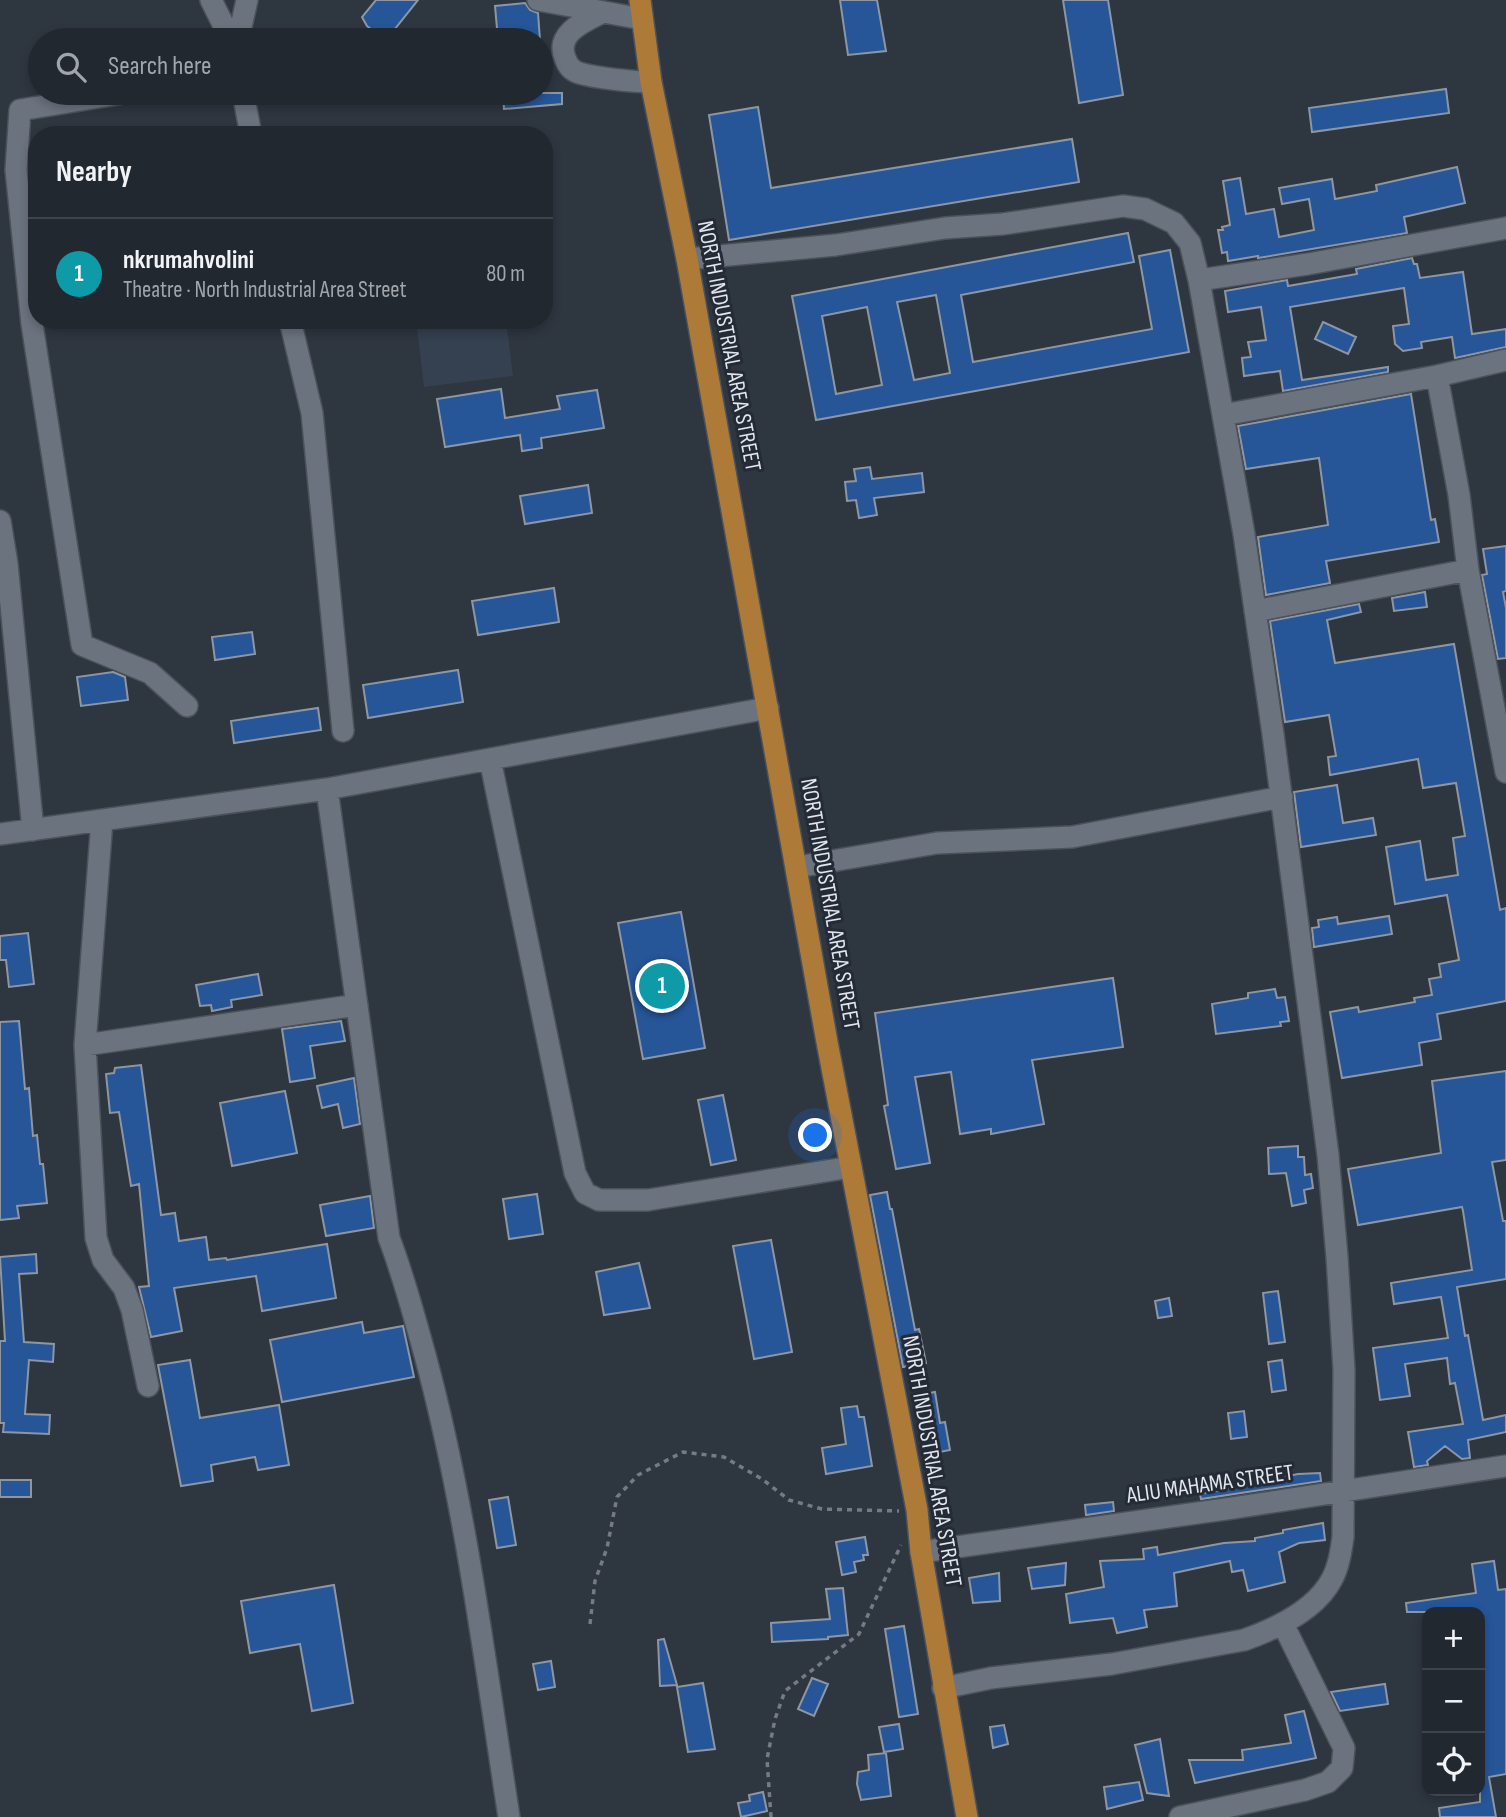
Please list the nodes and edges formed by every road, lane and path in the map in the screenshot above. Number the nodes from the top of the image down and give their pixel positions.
1 (211, 0) edge
2 (247, 0) edge
3 (538, 0) edge
4 (641, 9) edge
5 (603, 12) junction
6 (225, 28) edge
7 (241, 28) edge
8 (651, 82) junction
9 (51, 105) edge
10 (245, 105) edge
11 (249, 126) edge
12 (1506, 228) edge
13 (687, 259) junction
14 (1199, 280) junction
15 (28, 283) edge
16 (34, 329) edge
17 (292, 329) edge
18 (1506, 360) edge
19 (1437, 376) junction
20 (1223, 415) junction
21 (0, 521) edge
22 (1468, 570) junction
23 (1255, 611) junction
24 (187, 706) dead end
25 (768, 708) junction
26 (342, 731) dead end
27 (490, 759) junction
28 (1506, 772) edge
29 (327, 789) junction
30 (1282, 797) junction
31 (102, 820) junction
32 (33, 830) junction
33 (0, 834) edge
34 (797, 867) junction
35 (357, 1005) junction
36 (85, 1045) junction
37 (851, 1167) junction
38 (148, 1386) dead end
39 (1506, 1465) edge
40 (1343, 1491) junction
41 (917, 1510) junction
42 (920, 1552) junction
43 (590, 1624) dead end
44 (1283, 1624) junction
45 (943, 1688) junction
46 (509, 1817) edge
47 (771, 1817) edge
48 (967, 1817) edge
49 (1180, 1817) edge

1 - 6 street
2 - 7 street
3 - 5 street
4 - 5 street
4 - 8 main road, NORTH INDUSTRIAL AREA STREET
5 - 8 street
8 - 13 main road, NORTH INDUSTRIAL AREA STREET
9 - 15 street
10 - 11 street
12 - 14 street
13 - 14 street
13 - 25 main road, NORTH INDUSTRIAL AREA STREET
14 - 20 street
16 - 24 street
17 - 26 street
18 - 19 street
19 - 20 street
19 - 22 street
20 - 23 street
21 - 32 street
22 - 23 street
22 - 28 street
23 - 30 street
25 - 27 street
25 - 34 main road, NORTH INDUSTRIAL AREA STREET
27 - 29 street
27 - 37 street
29 - 31 street
29 - 35 street
30 - 34 street
30 - 40 street
31 - 32 street
31 - 36 street
32 - 33 street
34 - 37 main road, NORTH INDUSTRIAL AREA STREET
35 - 36 street
35 - 46 street
36 - 38 street
37 - 41 main road, NORTH INDUSTRIAL AREA STREET
39 - 40 street, ALIU MAHAMA STREET
40 - 42 street, ALIU MAHAMA STREET
40 - 44 street
41 - 42 main road, NORTH INDUSTRIAL AREA STREET
41 - 43 path
41 - 47 path
42 - 45 main road, NORTH INDUSTRIAL AREA STREET
44 - 45 street
44 - 49 street
45 - 48 main road, NORTH INDUSTRIAL AREA STREET

